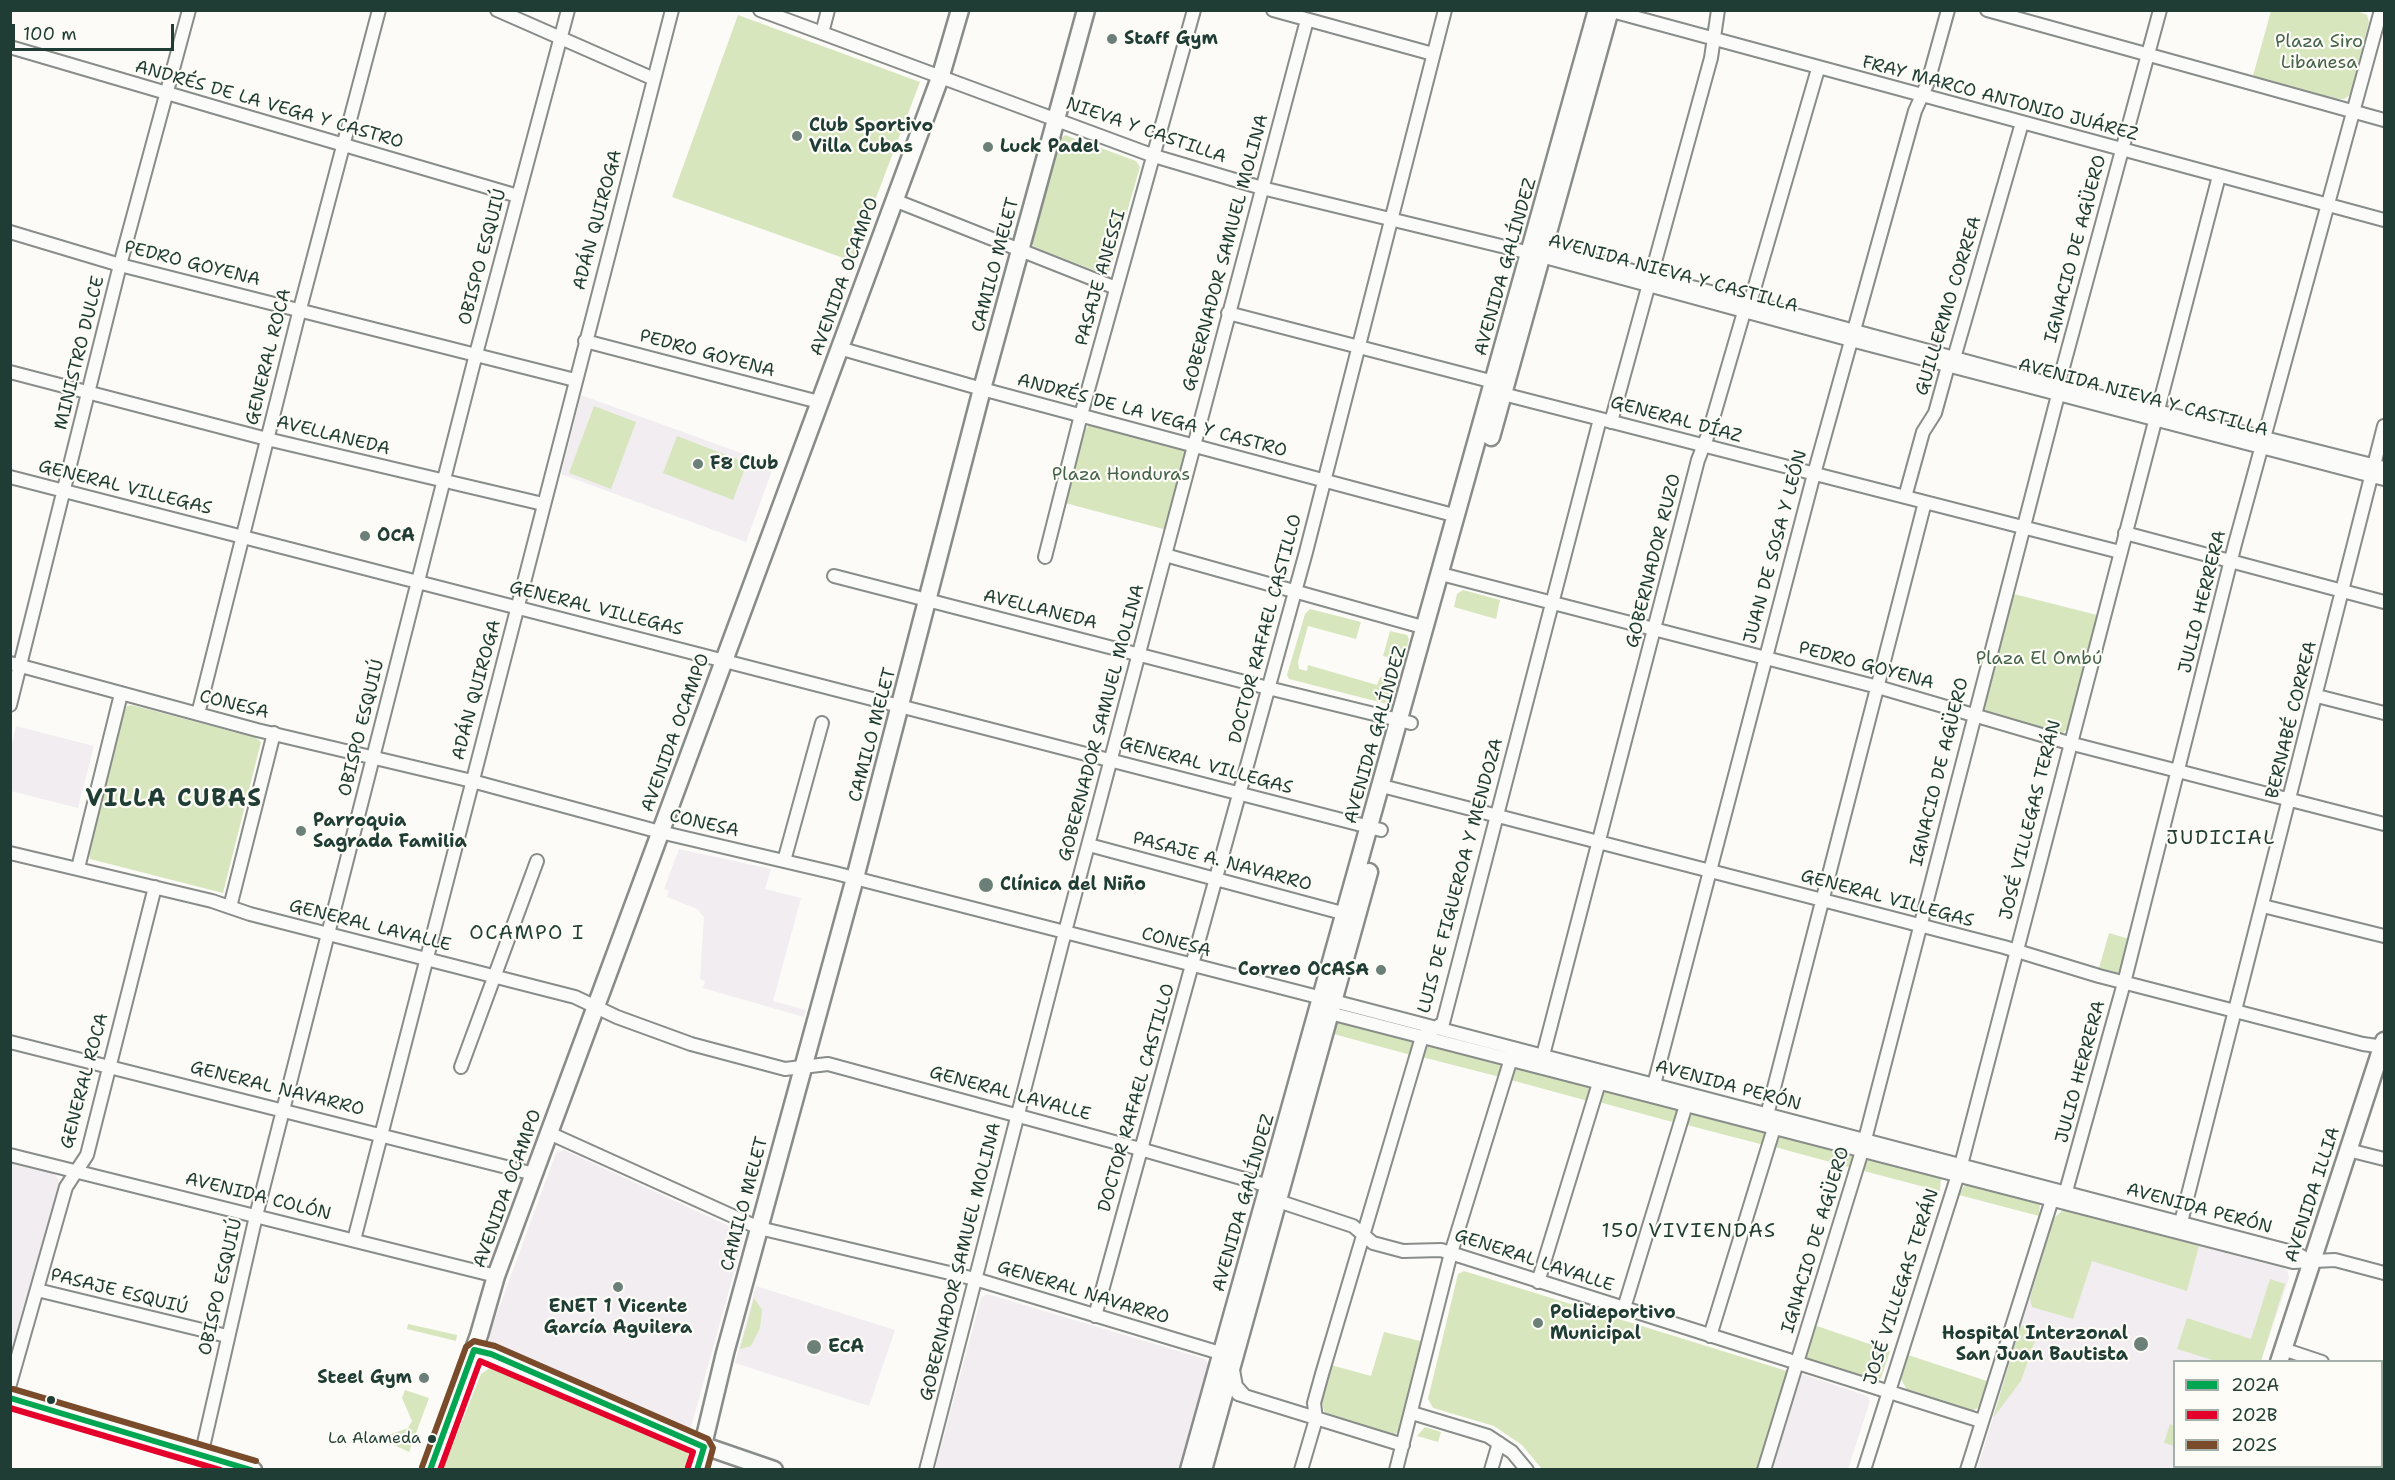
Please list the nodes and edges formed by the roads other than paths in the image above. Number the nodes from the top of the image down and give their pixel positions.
1 (189, 10) edge
2 (379, 10) edge
3 (497, 10) edge
4 (567, 10) edge
5 (672, 10) edge
6 (760, 10) edge
7 (828, 10) edge
8 (960, 10) edge
9 (1086, 10) edge
10 (1194, 10) edge
11 (1273, 10) edge
12 (1444, 10) edge
13 (1718, 10) edge
14 (1948, 10) edge
15 (1987, 10) edge
16 (2160, 10) edge
17 (2381, 10) edge
18 (1606, 11) edge
19 (1307, 20) junction
20 (822, 33) junction
21 (1713, 39) junction
22 (560, 40) junction
23 (10, 47) edge
24 (1433, 54) junction
25 (2148, 55) junction
26 (1818, 69) junction
27 (941, 75) junction
28 (654, 80) junction
29 (166, 94) junction
30 (1922, 96) junction
31 (2354, 111) junction
32 (1056, 119) junction
33 (2385, 120) edge
34 (2022, 123) junction
35 (342, 145) junction
36 (2122, 150) junction
37 (1154, 156) junction
38 (2219, 176) junction
39 (1262, 188) junction
40 (518, 196) junction
41 (894, 200) junction
42 (2327, 204) junction
43 (1391, 219) junction
44 (2385, 220) edge
45 (10, 232) edge
46 (1020, 250) junction
47 (1538, 253) junction
48 (120, 265) junction
49 (1648, 281) junction
50 (1116, 288) junction
51 (1747, 307) junction
52 (300, 309) junction
53 (1228, 313) junction
54 (1852, 336) junction
55 (585, 341) junction
56 (840, 348) junction
57 (1357, 348) junction
58 (476, 354) junction
59 (1951, 362) junction
60 (10, 372) edge
61 (575, 380) junction
62 (1498, 388) junction
63 (982, 389) junction
64 (2058, 390) junction
65 (89, 393) junction
66 (819, 402) junction
67 (1081, 415) junction
68 (2155, 415) junction
69 (1606, 420) junction
70 (2385, 426) edge
71 (267, 439) junction
72 (2262, 442) junction
73 (1194, 445) junction
74 (1704, 446) junction
75 (2379, 472) edge
76 (1814, 474) junction
77 (10, 477) edge
78 (1324, 480) junction
79 (444, 482) junction
80 (64, 491) junction
81 (1905, 497) junction
82 (1925, 502) junction
83 (543, 504) junction
84 (1457, 516) junction
85 (2022, 526) junction
86 (2124, 533) junction
87 (242, 536) junction
88 (2120, 552) junction
89 (1165, 555) junction
90 (1045, 557) dead end
91 (2232, 562) junction
92 (834, 576) dead end
93 (1446, 576) junction
94 (418, 582) junction
95 (1295, 591) junction
96 (2343, 591) junction
97 (928, 600) junction
98 (1552, 602) junction
99 (2385, 602) edge
100 (517, 607) junction
101 (1426, 628) junction
102 (1655, 628) junction
103 (1139, 653) junction
104 (1765, 658) junction
105 (724, 660) junction
106 (16, 664) edge
107 (1878, 687) junction
108 (1268, 688) junction
109 (121, 694) junction
110 (2317, 696) junction
111 (10, 705) edge
112 (900, 705) junction
113 (2385, 712) edge
114 (198, 714) junction
115 (1974, 715) junction
116 (1406, 721) junction
117 (822, 723) dead end
118 (274, 733) junction
119 (2069, 743) junction
120 (373, 759) junction
121 (1111, 760) junction
122 (2179, 772) junction
123 (472, 781) junction
124 (1387, 787) junction
125 (1240, 794) junction
126 (2290, 800) junction
127 (1498, 815) junction
128 (2385, 824) edge
129 (1376, 829) junction
130 (660, 832) junction
131 (1600, 843) junction
132 (1089, 845) junction
133 (10, 853) edge
134 (537, 861) dead end
135 (784, 861) junction
136 (78, 868) junction
137 (1711, 872) junction
138 (855, 878) junction
139 (1217, 879) junction
140 (155, 887) junction
141 (1821, 900) junction
142 (2263, 906) junction
143 (230, 907) junction
144 (1346, 914) junction
145 (1919, 926) junction
146 (1065, 932) junction
147 (328, 933) junction
148 (2385, 936) edge
149 (2016, 952) junction
150 (426, 958) junction
151 (1193, 967) junction
152 (494, 976) junction
153 (2124, 982) junction
154 (1328, 1004) junction
155 (596, 1006) junction
156 (2236, 1010) junction
157 (1434, 1029) junction
158 (1422, 1037) junction
159 (10, 1042) edge
160 (2384, 1045) edge
161 (1512, 1055) junction
162 (1542, 1062) junction
163 (109, 1067) junction
164 (461, 1067) dead end
165 (802, 1069) junction
166 (1599, 1083) junction
167 (1653, 1091) junction
168 (1686, 1105) junction
169 (284, 1110) junction
170 (1018, 1113) junction
171 (1767, 1115) junction
172 (1774, 1128) junction
173 (381, 1133) junction
174 (549, 1133) junction
175 (1863, 1145) junction
176 (1140, 1149) junction
177 (2348, 1150) junction
178 (10, 1155) edge
179 (2385, 1159) edge
180 (75, 1170) junction
181 (1958, 1170) junction
182 (534, 1174) junction
183 (1273, 1193) junction
184 (2059, 1196) junction
185 (256, 1216) junction
186 (759, 1228) junction
187 (2180, 1228) junction
188 (1362, 1233) junction
189 (354, 1240) junction
190 (1451, 1253) junction
191 (2311, 1262) junction
192 (2385, 1273) edge
193 (496, 1276) junction
194 (975, 1279) junction
195 (1538, 1282) junction
196 (37, 1290) junction
197 (1624, 1308) junction
198 (1095, 1316) junction
199 (228, 1336) junction
200 (1710, 1336) junction
201 (474, 1350) junction
202 (2281, 1355) edge
203 (1228, 1356) junction
204 (2310, 1360) edge
205 (1798, 1363) junction
206 (10, 1384) edge
207 (1225, 1390) junction
208 (1888, 1390) junction
209 (1244, 1395) junction
210 (10, 1398) edge
211 (1412, 1413) junction
212 (1316, 1419) junction
213 (1982, 1421) junction
214 (1499, 1443) junction
215 (1403, 1445) junction
216 (704, 1447) junction
217 (201, 1456) junction
218 (235, 1467) edge
219 (253, 1470) edge
220 (430, 1470) edge
221 (697, 1470) edge
222 (774, 1470) edge
223 (926, 1470) edge
224 (1189, 1470) edge
225 (1203, 1470) edge
226 (1301, 1470) edge
227 (1396, 1470) edge
228 (1491, 1470) edge
229 (1527, 1470) edge
230 (1764, 1470) edge
231 (1864, 1470) edge
232 (1966, 1470) edge

1 - 29 street, MINISTRO DULCE
2 - 35 street, GENERAL ROCA
3 - 22 street
4 - 22 street, OBISPO ESQUIÚ
5 - 28 street, ADÁN QUIROGA
6 - 20 street, NIEVA Y CASTILLA
7 - 20 street
8 - 27 main road, AVENIDA OCAMPO
9 - 32 main road, CAMILO MELET
10 - 37 street, PASAJE ANESSI
11 - 19 street
12 - 24 street, DOCTOR RAFAEL CASTILLO
13 - 21 street, LUIS DE FIGUEROA Y MENDOZA
14 - 30 street, JUAN DE SOSA Y LEÓN
15 - 25 street
16 - 25 street, IGNACIO DE AGÜERO
17 - 31 street, JULIO HERRERA
18 - 21 street, FRAY MARCO ANTONIO JUÁREZ
18 - 47 main road, AVENIDA GALÍNDEZ
19 - 24 street
19 - 39 street, GOBERNADOR SAMUEL MOLINA
20 - 27 street, NIEVA Y CASTILLA
21 - 26 street, FRAY MARCO ANTONIO JUÁREZ
21 - 49 street, LUIS DE FIGUEROA Y MENDOZA
22 - 28 street
22 - 40 street, OBISPO ESQUIÚ
23 - 29 street, ANDRÉS DE LA VEGA Y CASTRO
24 - 43 street, DOCTOR RAFAEL CASTILLO
25 - 31 street
25 - 36 street, IGNACIO DE AGÜERO
26 - 30 street, FRAY MARCO ANTONIO JUÁREZ
26 - 51 street, GOBERNADOR RUZO
27 - 32 street, NIEVA Y CASTILLA
27 - 41 main road, AVENIDA OCAMPO
28 - 55 street, ADÁN QUIROGA
29 - 35 street, ANDRÉS DE LA VEGA Y CASTRO
29 - 48 street, MINISTRO DULCE
30 - 34 street, FRAY MARCO ANTONIO JUÁREZ
30 - 54 street, JUAN DE SOSA Y LEÓN
31 - 33 street
31 - 42 street, JULIO HERRERA
32 - 37 street, NIEVA Y CASTILLA
32 - 46 main road, CAMILO MELET
34 - 36 street, FRAY MARCO ANTONIO JUÁREZ
34 - 59 street, GUILLERMO CORREA
35 - 40 street, ANDRÉS DE LA VEGA Y CASTRO
35 - 52 street, GENERAL ROCA
36 - 38 street, FRAY MARCO ANTONIO JUÁREZ
36 - 64 street, IGNACIO DE AGÜERO
37 - 39 street, NIEVA Y CASTILLA
37 - 50 street, PASAJE ANESSI
38 - 42 street, FRAY MARCO ANTONIO JUÁREZ
38 - 68 street, JOSÉ VILLEGAS TERÁN
39 - 43 street, NIEVA Y CASTILLA
39 - 53 street, GOBERNADOR SAMUEL MOLINA
40 - 58 street, OBISPO ESQUIÚ
41 - 46 street
41 - 56 main road, AVENIDA OCAMPO
42 - 44 street, FRAY MARCO ANTONIO JUÁREZ
42 - 72 street, JULIO HERRERA
43 - 47 street, NIEVA Y CASTILLA
43 - 57 street, DOCTOR RAFAEL CASTILLO
45 - 48 street, PEDRO GOYENA
46 - 50 street
46 - 63 main road, CAMILO MELET
47 - 49 street, AVENIDA NIEVA Y CASTILLA
47 - 62 main road, AVENIDA GALÍNDEZ
48 - 52 street, PEDRO GOYENA
48 - 65 street, MINISTRO DULCE
49 - 51 street, AVENIDA NIEVA Y CASTILLA
49 - 69 street, LUIS DE FIGUEROA Y MENDOZA
50 - 67 street, PASAJE ANESSI
51 - 54 street, AVENIDA NIEVA Y CASTILLA
51 - 74 street, GOBERNADOR RUZO
52 - 58 street, PEDRO GOYENA
52 - 71 street, GENERAL ROCA
53 - 57 street, GENERAL DÍAZ
53 - 73 street, GOBERNADOR SAMUEL MOLINA
54 - 59 street, AVENIDA NIEVA Y CASTILLA
54 - 76 street, JUAN DE SOSA Y LEÓN
55 - 61 street, ADÁN QUIROGA
55 - 66 street, PEDRO GOYENA
56 - 63 street, ANDRÉS DE LA VEGA Y CASTRO
56 - 66 main road, AVENIDA OCAMPO
57 - 62 street, GENERAL DÍAZ
57 - 78 street, DOCTOR RAFAEL CASTILLO
58 - 61 street, PEDRO GOYENA
58 - 79 street, OBISPO ESQUIÚ
59 - 64 street, AVENIDA NIEVA Y CASTILLA
59 - 81 street, GUILLERMO CORREA
60 - 65 street, AVELLANEDA
61 - 83 street, ADÁN QUIROGA
62 - 69 street, GENERAL DÍAZ
62 - 84 main road, AVENIDA GALÍNDEZ
62 - 93 main road, AVENIDA GALÍNDEZ
63 - 67 street, ANDRÉS DE LA VEGA Y CASTRO
63 - 97 main road, CAMILO MELET
64 - 68 street, AVENIDA NIEVA Y CASTILLA
64 - 85 street, IGNACIO DE AGÜERO
65 - 71 street, AVELLANEDA
65 - 80 street, MINISTRO DULCE
66 - 105 main road, AVENIDA OCAMPO
67 - 73 street, ANDRÉS DE LA VEGA Y CASTRO
67 - 90 street, PASAJE ANESSI
68 - 72 street, AVENIDA NIEVA Y CASTILLA
68 - 86 street, JOSÉ VILLEGAS TERÁN
69 - 74 street, GENERAL DÍAZ
69 - 98 street, LUIS DE FIGUEROA Y MENDOZA
70 - 75 street, BERNABÉ CORREA
71 - 79 street, AVELLANEDA
71 - 87 street, GENERAL ROCA
72 - 75 street, AVENIDA NIEVA Y CASTILLA
72 - 91 street, JULIO HERRERA
73 - 78 street, ANDRÉS DE LA VEGA Y CASTRO
73 - 89 street, GOBERNADOR SAMUEL MOLINA
74 - 76 street, GENERAL DÍAZ
74 - 102 street, GOBERNADOR RUZO
75 - 96 street, BERNABÉ CORREA
76 - 81 street, GENERAL DÍAZ
76 - 104 street, JUAN DE SOSA Y LEÓN
77 - 80 street, GENERAL VILLEGAS
78 - 84 street, ANDRÉS DE LA VEGA Y CASTRO
78 - 95 street, DOCTOR RAFAEL CASTILLO
79 - 83 street, AVELLANEDA
79 - 94 street, OBISPO ESQUIÚ
80 - 87 street, GENERAL VILLEGAS
80 - 106 street, MINISTRO DULCE
81 - 82 street, GENERAL DÍAZ
82 - 85 street, GENERAL DÍAZ
82 - 107 street
83 - 100 street, ADÁN QUIROGA
84 - 93 main road, AVENIDA GALÍNDEZ
85 - 88 street, GENERAL DÍAZ
85 - 115 street, IGNACIO DE AGÜERO
86 - 88 street, JOSÉ VILLEGAS TERÁN
86 - 91 street
87 - 94 street, GENERAL VILLEGAS
87 - 114 street, GENERAL ROCA
88 - 119 street, JOSÉ VILLEGAS TERÁN
89 - 95 street
89 - 103 street, GOBERNADOR SAMUEL MOLINA
91 - 96 street
91 - 122 street, JULIO HERRERA
92 - 97 street, AVELLANEDA
93 - 98 street, PEDRO GOYENA
93 - 101 main road, AVENIDA GALÍNDEZ
93 - 116 main road, AVENIDA GALÍNDEZ
94 - 100 street, GENERAL VILLEGAS
94 - 120 street, OBISPO ESQUIÚ
95 - 101 street
95 - 108 street, DOCTOR RAFAEL CASTILLO
96 - 99 street
96 - 110 street, BERNABÉ CORREA
97 - 103 street, AVELLANEDA
97 - 112 main road, CAMILO MELET
98 - 102 street, PEDRO GOYENA
98 - 127 street, LUIS DE FIGUEROA Y MENDOZA
100 - 105 street, GENERAL VILLEGAS
100 - 123 street, ADÁN QUIROGA
101 - 116 main road, AVENIDA GALÍNDEZ
102 - 104 street, PEDRO GOYENA
102 - 131 street, GOBERNADOR RUZO
103 - 108 street, AVELLANEDA
103 - 121 street, GOBERNADOR SAMUEL MOLINA
104 - 107 street, PEDRO GOYENA
104 - 137 street, JUAN DE SOSA Y LEÓN
105 - 112 street, GENERAL VILLEGAS
105 - 130 main road, AVENIDA OCAMPO
106 - 109 street, CONESA
106 - 111 street, MINISTRO DULCE
107 - 115 street, PEDRO GOYENA
107 - 141 street
108 - 116 street, AVELLANEDA
108 - 125 street, DOCTOR RAFAEL CASTILLO
109 - 114 street, CONESA
109 - 136 street
110 - 113 street
110 - 126 street, BERNABÉ CORREA
112 - 121 street, GENERAL VILLEGAS
112 - 138 main road, CAMILO MELET
114 - 118 street, CONESA
115 - 119 street, PEDRO GOYENA
115 - 145 street, IGNACIO DE AGÜERO
116 - 124 main road, AVENIDA GALÍNDEZ
117 - 135 street
118 - 120 street, CONESA
118 - 143 street
119 - 122 street, PEDRO GOYENA
119 - 149 street, JOSÉ VILLEGAS TERÁN
120 - 123 street, CONESA
120 - 147 street, OBISPO ESQUIÚ
121 - 125 street, GENERAL VILLEGAS
121 - 132 street, GOBERNADOR SAMUEL MOLINA
122 - 126 street, PEDRO GOYENA
122 - 153 street, JULIO HERRERA
123 - 130 street, CONESA
123 - 150 street, ADÁN QUIROGA
124 - 127 street, GENERAL VILLEGAS
124 - 129 main road, AVENIDA GALÍNDEZ
125 - 129 street, GENERAL VILLEGAS
125 - 139 street, DOCTOR RAFAEL CASTILLO
126 - 128 street, PEDRO GOYENA
126 - 142 street, BERNABÉ CORREA
127 - 131 street, GENERAL VILLEGAS
127 - 157 street, LUIS DE FIGUEROA Y MENDOZA
129 - 144 main road, AVENIDA GALÍNDEZ
129 - 154 main road, AVENIDA GALÍNDEZ
130 - 135 street, CONESA
130 - 155 main road, AVENIDA OCAMPO
131 - 137 street, GENERAL VILLEGAS
131 - 162 street, GOBERNADOR RUZO
132 - 139 street, PASAJE A. NAVARRO
132 - 146 street, GOBERNADOR SAMUEL MOLINA
133 - 136 street, GENERAL LAVALLE
134 - 152 street
135 - 138 street, CONESA
136 - 140 street, GENERAL LAVALLE
137 - 141 street, GENERAL VILLEGAS
137 - 167 street, JUAN DE SOSA Y LEÓN
138 - 146 street, CONESA
138 - 165 main road, CAMILO MELET
139 - 144 street, PASAJE A. NAVARRO
139 - 151 street, DOCTOR RAFAEL CASTILLO
140 - 143 street, GENERAL LAVALLE
140 - 163 street, GENERAL ROCA
141 - 145 street, GENERAL VILLEGAS
141 - 171 street
142 - 148 street
142 - 156 street, BERNABÉ CORREA
143 - 147 street, GENERAL LAVALLE
144 - 154 main road, AVENIDA GALÍNDEZ
145 - 149 street, GENERAL VILLEGAS
145 - 175 street, IGNACIO DE AGÜERO
146 - 151 street, CONESA
146 - 170 street, GOBERNADOR SAMUEL MOLINA
147 - 150 street, GENERAL LAVALLE
147 - 169 street, OBISPO ESQUIÚ
149 - 153 street, GENERAL VILLEGAS
149 - 181 street, JOSÉ VILLEGAS TERÁN
150 - 152 street, GENERAL LAVALLE
150 - 173 street, ADÁN QUIROGA
151 - 154 street, CONESA
151 - 176 street, DOCTOR RAFAEL CASTILLO
152 - 155 street, GENERAL LAVALLE
152 - 164 street
153 - 156 street, GENERAL VILLEGAS
153 - 184 street, JULIO HERRERA
154 - 157 street, AVENIDA PERÓN
154 - 158 street, AVENIDA PERÓN
154 - 183 main road, AVENIDA GALÍNDEZ
155 - 165 street, GENERAL LAVALLE
155 - 174 main road, AVENIDA OCAMPO
156 - 160 street, GENERAL VILLEGAS
156 - 187 street, BERNABÉ CORREA
157 - 158 street, LUIS DE FIGUEROA Y MENDOZA
157 - 161 street, AVENIDA PERÓN
158 - 161 street, AVENIDA PERÓN
158 - 188 street, LUIS DE FIGUEROA Y MENDOZA
159 - 163 street, GENERAL NAVARRO
160 - 177 main road, AVENIDA ILLIA
161 - 162 street, AVENIDA PERÓN
161 - 190 street
162 - 166 street, AVENIDA PERÓN
162 - 167 street, AVENIDA PERÓN
163 - 169 street, GENERAL NAVARRO
163 - 180 street, GENERAL ROCA
165 - 170 street, GENERAL LAVALLE
165 - 186 main road, CAMILO MELET
166 - 167 street, AVENIDA PERÓN
166 - 195 street
167 - 168 street, AVENIDA PERÓN
167 - 171 street, AVENIDA PERÓN
168 - 172 street, AVENIDA PERÓN
168 - 197 street
169 - 173 street, GENERAL NAVARRO
169 - 185 street, OBISPO ESQUIÚ
170 - 176 street, GENERAL LAVALLE
170 - 194 street, GOBERNADOR SAMUEL MOLINA
171 - 172 street
171 - 175 street, AVENIDA PERÓN
172 - 175 street, AVENIDA PERÓN
172 - 200 street
173 - 182 street, GENERAL NAVARRO
173 - 189 street, ADÁN QUIROGA
174 - 182 main road, AVENIDA OCAMPO
174 - 186 street, GENERAL NAVARRO
175 - 181 street, AVENIDA PERÓN
175 - 205 street, IGNACIO DE AGÜERO
176 - 183 street, GENERAL LAVALLE
176 - 198 street, DOCTOR RAFAEL CASTILLO
177 - 179 street
177 - 191 main road, AVENIDA ILLIA
178 - 180 street, AVENIDA COLÓN
180 - 185 street, AVENIDA COLÓN
180 - 196 street, GENERAL ROCA
181 - 184 street, AVENIDA PERÓN
181 - 208 street, JOSÉ VILLEGAS TERÁN
182 - 193 main road, AVENIDA OCAMPO
183 - 188 street, GENERAL LAVALLE
183 - 203 main road, AVENIDA GALÍNDEZ
184 - 187 street, AVENIDA PERÓN
184 - 213 street, JULIO HERRERA
185 - 189 street, AVENIDA COLÓN
185 - 199 street, OBISPO ESQUIÚ
186 - 194 street, GENERAL NAVARRO
186 - 216 main road, CAMILO MELET
187 - 191 street, AVENIDA PERÓN
188 - 190 street, GENERAL LAVALLE
188 - 212 street, LUIS DE FIGUEROA Y MENDOZA
189 - 193 street, AVENIDA COLÓN
190 - 195 street, GENERAL LAVALLE
190 - 211 street
191 - 192 street
191 - 202 main road, AVENIDA ILLIA
193 - 201 main road, AVENIDA OCAMPO
194 - 198 street, GENERAL NAVARRO
194 - 223 street, GOBERNADOR SAMUEL MOLINA
195 - 197 street, GENERAL LAVALLE
196 - 199 street, PASAJE ESQUIÚ
196 - 206 street, GENERAL ROCA
197 - 200 street, GENERAL LAVALLE
198 - 203 street, GENERAL NAVARRO
199 - 217 street, OBISPO ESQUIÚ
200 - 205 street, GENERAL LAVALLE
201 - 216 main road
201 - 220 main road, AVENIDA OCAMPO
202 - 204 street
203 - 207 main road, AVENIDA GALÍNDEZ
203 - 209 street
203 - 224 main road, AVENIDA GALÍNDEZ
205 - 208 street, GENERAL LAVALLE
205 - 230 street, IGNACIO DE AGÜERO
207 - 209 street
207 - 225 main road, AVENIDA GALÍNDEZ
208 - 213 street, GENERAL LAVALLE
208 - 231 street, JOSÉ VILLEGAS TERÁN
209 - 212 street
210 - 217 main road
211 - 214 street
211 - 215 street
212 - 215 street
212 - 226 street, LUIS DE FIGUEROA Y MENDOZA
213 - 232 street, JULIO HERRERA
214 - 228 street
214 - 229 street
215 - 227 street
216 - 221 main road, CAMILO MELET
216 - 222 main road
217 - 218 main road
218 - 219 main road

